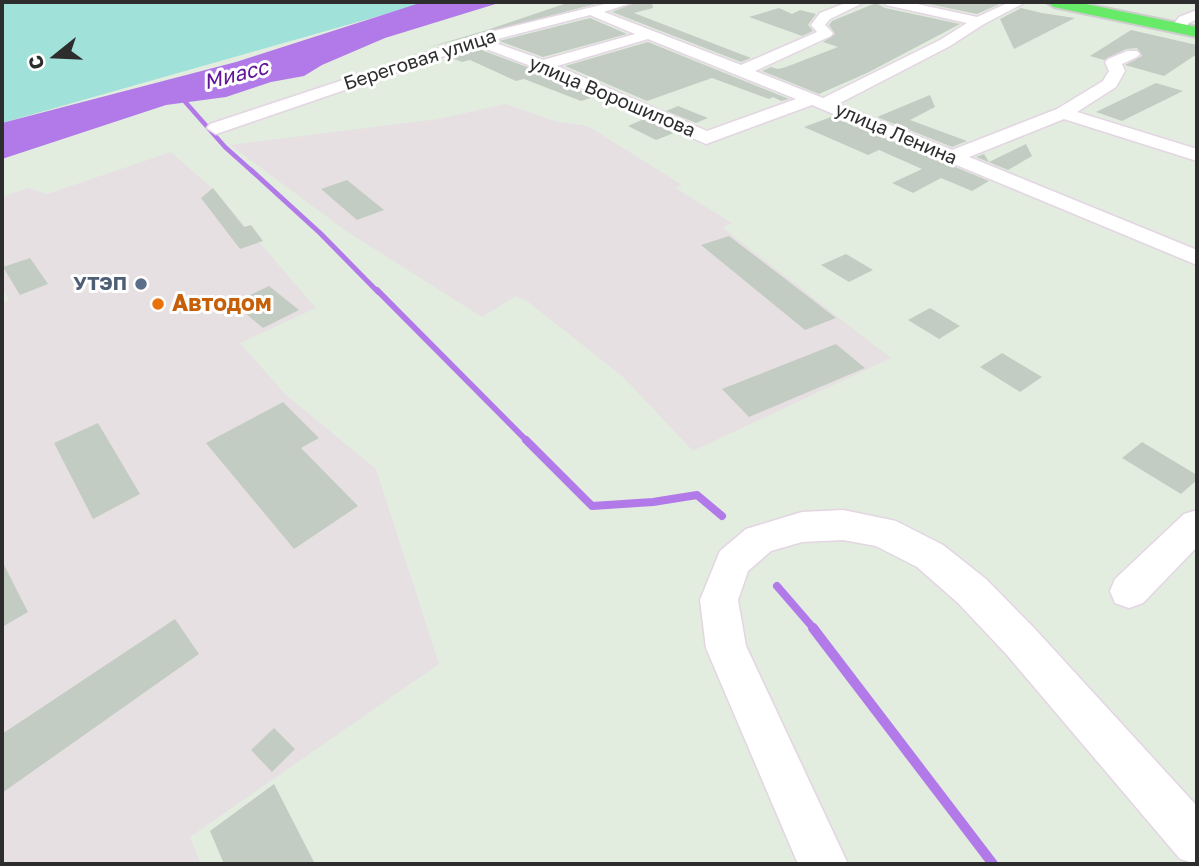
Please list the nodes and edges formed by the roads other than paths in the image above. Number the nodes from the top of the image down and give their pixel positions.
1 (628, 2) edge
2 (859, 2) edge
3 (891, 2) edge
4 (1020, 2) edge
5 (1054, 2) edge
6 (593, 12) junction
7 (1197, 14) edge
8 (979, 21) junction
9 (1178, 27) junction
10 (1197, 32) edge
11 (650, 34) junction
12 (478, 41) junction
13 (1132, 54) dead end
14 (542, 65) junction
15 (742, 71) junction
16 (818, 101) junction
17 (1063, 113) junction
18 (216, 128) dead end
19 (1197, 155) edge
20 (952, 157) junction
21 (1197, 258) edge
22 (1197, 524) edge
23 (1129, 591) dead end
24 (1197, 842) edge
25 (823, 864) edge

1 - 6 street, Береговая улица
2 - 15 street
3 - 8 street
4 - 8 street
5 - 9 main road
6 - 11 street, улица Ленина
6 - 12 street, Береговая улица
7 - 9 street
8 - 16 street
9 - 10 main road
11 - 14 street
11 - 15 street, улица Ленина
12 - 14 street, улица Ворошилова
12 - 18 street, Береговая улица
13 - 17 street
14 - 16 street, улица Ворошилова
15 - 16 street, улица Ленина
16 - 20 street, улица Ленина
17 - 19 street
17 - 20 street
20 - 21 street, улица Ленина
22 - 23 street
24 - 25 street

